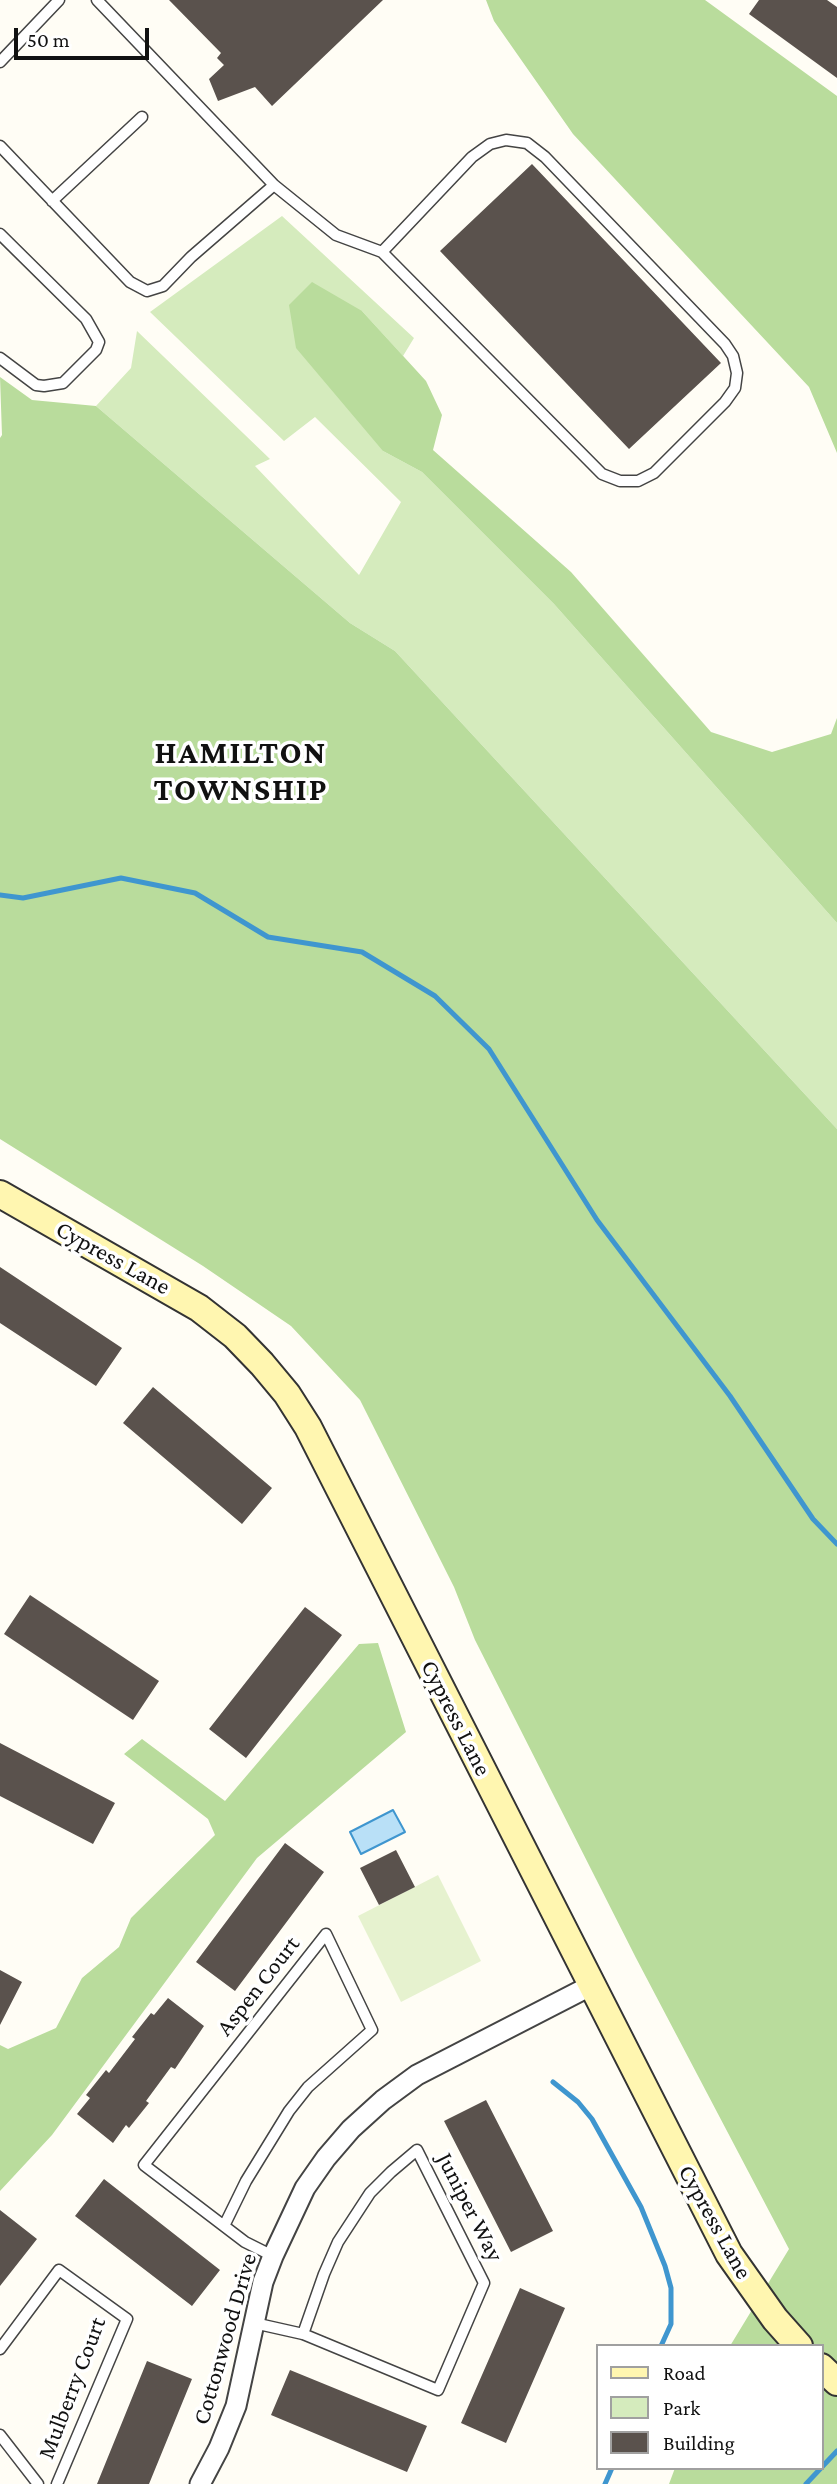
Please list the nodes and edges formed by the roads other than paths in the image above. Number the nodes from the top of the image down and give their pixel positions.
1 (58, 0) edge
2 (97, 0) edge
3 (0, 62) edge
4 (142, 117) dead end
5 (0, 146) edge
6 (274, 185) junction
7 (52, 201) junction
8 (0, 234) edge
9 (383, 252) junction
10 (0, 358) edge
11 (0, 1194) edge
12 (592, 1985) junction
13 (224, 2226) junction
14 (273, 2256) junction
15 (254, 2323) junction
16 (303, 2334) junction
17 (797, 2344) edge
18 (0, 2349) edge
19 (823, 2369) edge
20 (837, 2382) edge
21 (0, 2435) edge
22 (38, 2484) edge
23 (57, 2484) edge
24 (200, 2484) edge

1 - 3 lane
2 - 6 lane
4 - 7 lane
5 - 7 lane
6 - 7 lane
6 - 9 lane
8 - 10 lane
9 - 9 lane
11 - 12 street, Cypress Lane
12 - 14 street, Cottonwood Drive
12 - 17 street, Cypress Lane
13 - 13 lane, Aspen Court
13 - 14 lane, Aspen Court
14 - 15 street, Cottonwood Drive
15 - 16 lane, Juniper Way
15 - 24 street, Cottonwood Drive
16 - 16 lane, Juniper Way
18 - 23 lane, Mulberry Court
19 - 20 street
21 - 22 lane, Mulberry Court

